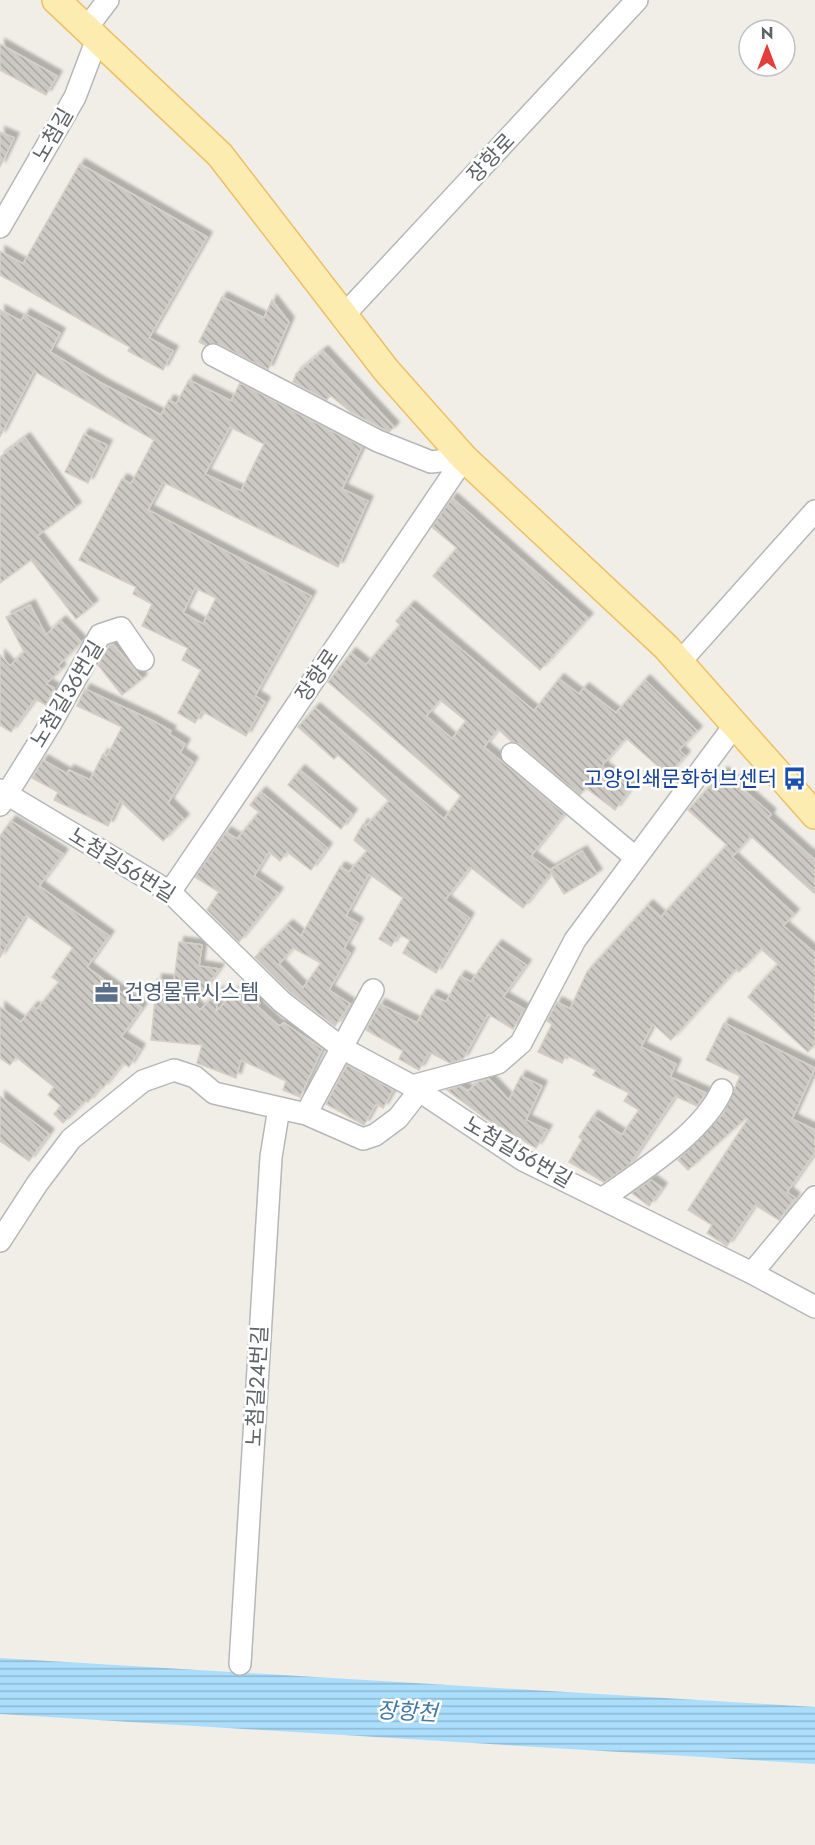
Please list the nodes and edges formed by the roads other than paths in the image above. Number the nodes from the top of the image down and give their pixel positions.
1 (56, 0) edge
2 (108, 0) edge
3 (638, 0) edge
4 (92, 34) junction
5 (0, 227) edge
6 (344, 315) junction
7 (213, 356) dead end
8 (464, 458) junction
9 (815, 511) edge
10 (143, 660) dead end
11 (679, 663) junction
12 (734, 726) junction
13 (512, 754) dead end
14 (2, 796) edge
15 (815, 815) edge
16 (636, 858) junction
17 (170, 892) junction
18 (373, 990) dead end
19 (342, 1048) junction
20 (416, 1088) junction
21 (722, 1090) dead end
22 (279, 1108) junction
23 (306, 1114) junction
24 (815, 1197) edge
25 (602, 1199) junction
26 (0, 1241) edge
27 (752, 1273) junction
28 (815, 1307) edge
29 (240, 1664) dead end

1 - 4 main road
2 - 4 street, 노첨길
3 - 6 street, 장항로
4 - 5 street, 노첨길
4 - 6 main road
6 - 8 main road
7 - 8 street
8 - 11 main road
8 - 17 street, 장항로
9 - 11 street
10 - 14 street, 노첨길36번길
11 - 12 main road
12 - 15 main road
12 - 16 street
13 - 16 street
14 - 17 street, 노첨길56번길
16 - 20 street
17 - 19 street, 노첨길56번길
18 - 19 street
19 - 20 street, 노첨길56번길
19 - 23 street
20 - 23 street
20 - 25 street, 노첨길56번길
21 - 25 street
22 - 23 street
22 - 26 street
22 - 29 street, 노첨길24번길
24 - 27 street
25 - 27 street, 노첨길56번길
27 - 28 street, 노첨길56번길

